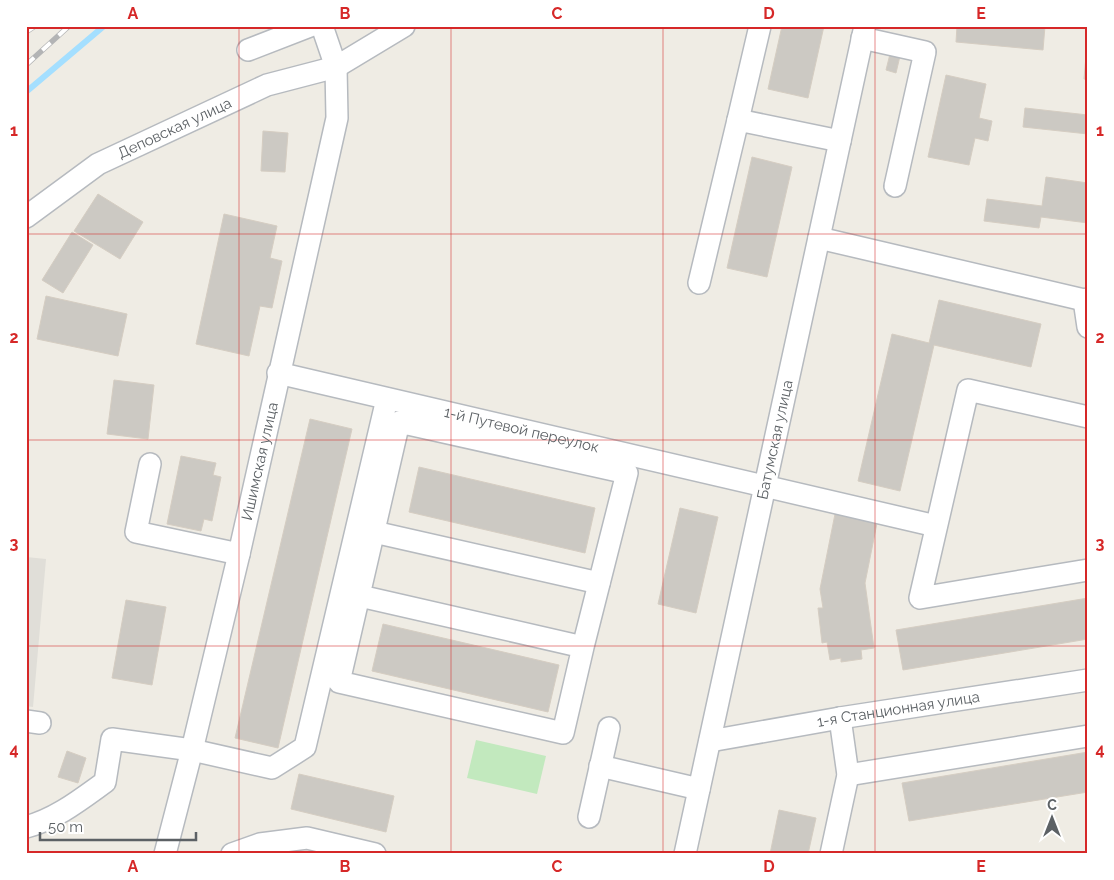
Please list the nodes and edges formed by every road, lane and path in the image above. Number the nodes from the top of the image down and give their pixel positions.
1 (310, 26) edge
2 (322, 26) edge
3 (404, 26) edge
4 (760, 26) edge
5 (864, 32) edge
6 (248, 50) dead end
7 (336, 67) junction
8 (738, 120) junction
9 (840, 141) junction
10 (896, 186) dead end
11 (26, 217) edge
12 (820, 238) junction
13 (699, 283) dead end
14 (1086, 299) edge
15 (1088, 327) edge
16 (278, 373) junction
17 (390, 413) junction
18 (1088, 417) edge
19 (150, 464) dead end
20 (765, 486) junction
21 (936, 526) junction
22 (374, 532) junction
23 (239, 554) junction
24 (1088, 570) edge
25 (599, 583) junction
26 (360, 596) junction
27 (582, 647) junction
28 (1088, 680) edge
29 (840, 718) junction
30 (609, 728) dead end
31 (1088, 736) edge
32 (710, 741) junction
33 (192, 750) junction
34 (600, 766) junction
35 (848, 775) junction
36 (699, 789) junction
37 (588, 817) dead end
38 (26, 827) edge
39 (165, 854) edge
40 (232, 854) edge
41 (375, 854) edge
42 (685, 854) edge
43 (832, 854) edge

1 - 6 street
2 - 7 street, Ишимская улица
3 - 7 street, Деповская улица
4 - 8 street
5 - 9 street, Батумская улица
5 - 10 street
7 - 11 street, Деповская улица
7 - 16 street, Ишимская улица
8 - 9 street
8 - 13 street
9 - 12 street, Батумская улица
12 - 14 street
12 - 20 street, Батумская улица
14 - 15 street
16 - 17 street, 1-й Путевой переулок
16 - 23 street, Ишимская улица
17 - 20 street, 1-й Путевой переулок
17 - 22 street
17 - 25 street
17 - 33 street
18 - 21 street
19 - 23 street
20 - 21 street, 1-й Путевой переулок
20 - 32 street, Батумская улица
21 - 24 street
22 - 25 street
22 - 26 street
23 - 33 street, Ишимская улица
25 - 27 street
26 - 27 street
26 - 27 street
28 - 29 street, 1-я Станционная улица
29 - 32 street, 1-я Станционная улица
29 - 35 street
30 - 34 street
31 - 35 street
32 - 36 street, Батумская улица
33 - 38 street
33 - 39 street, Ишимская улица
34 - 36 street
34 - 37 street
35 - 43 street
36 - 42 street, Батумская улица
40 - 41 street

